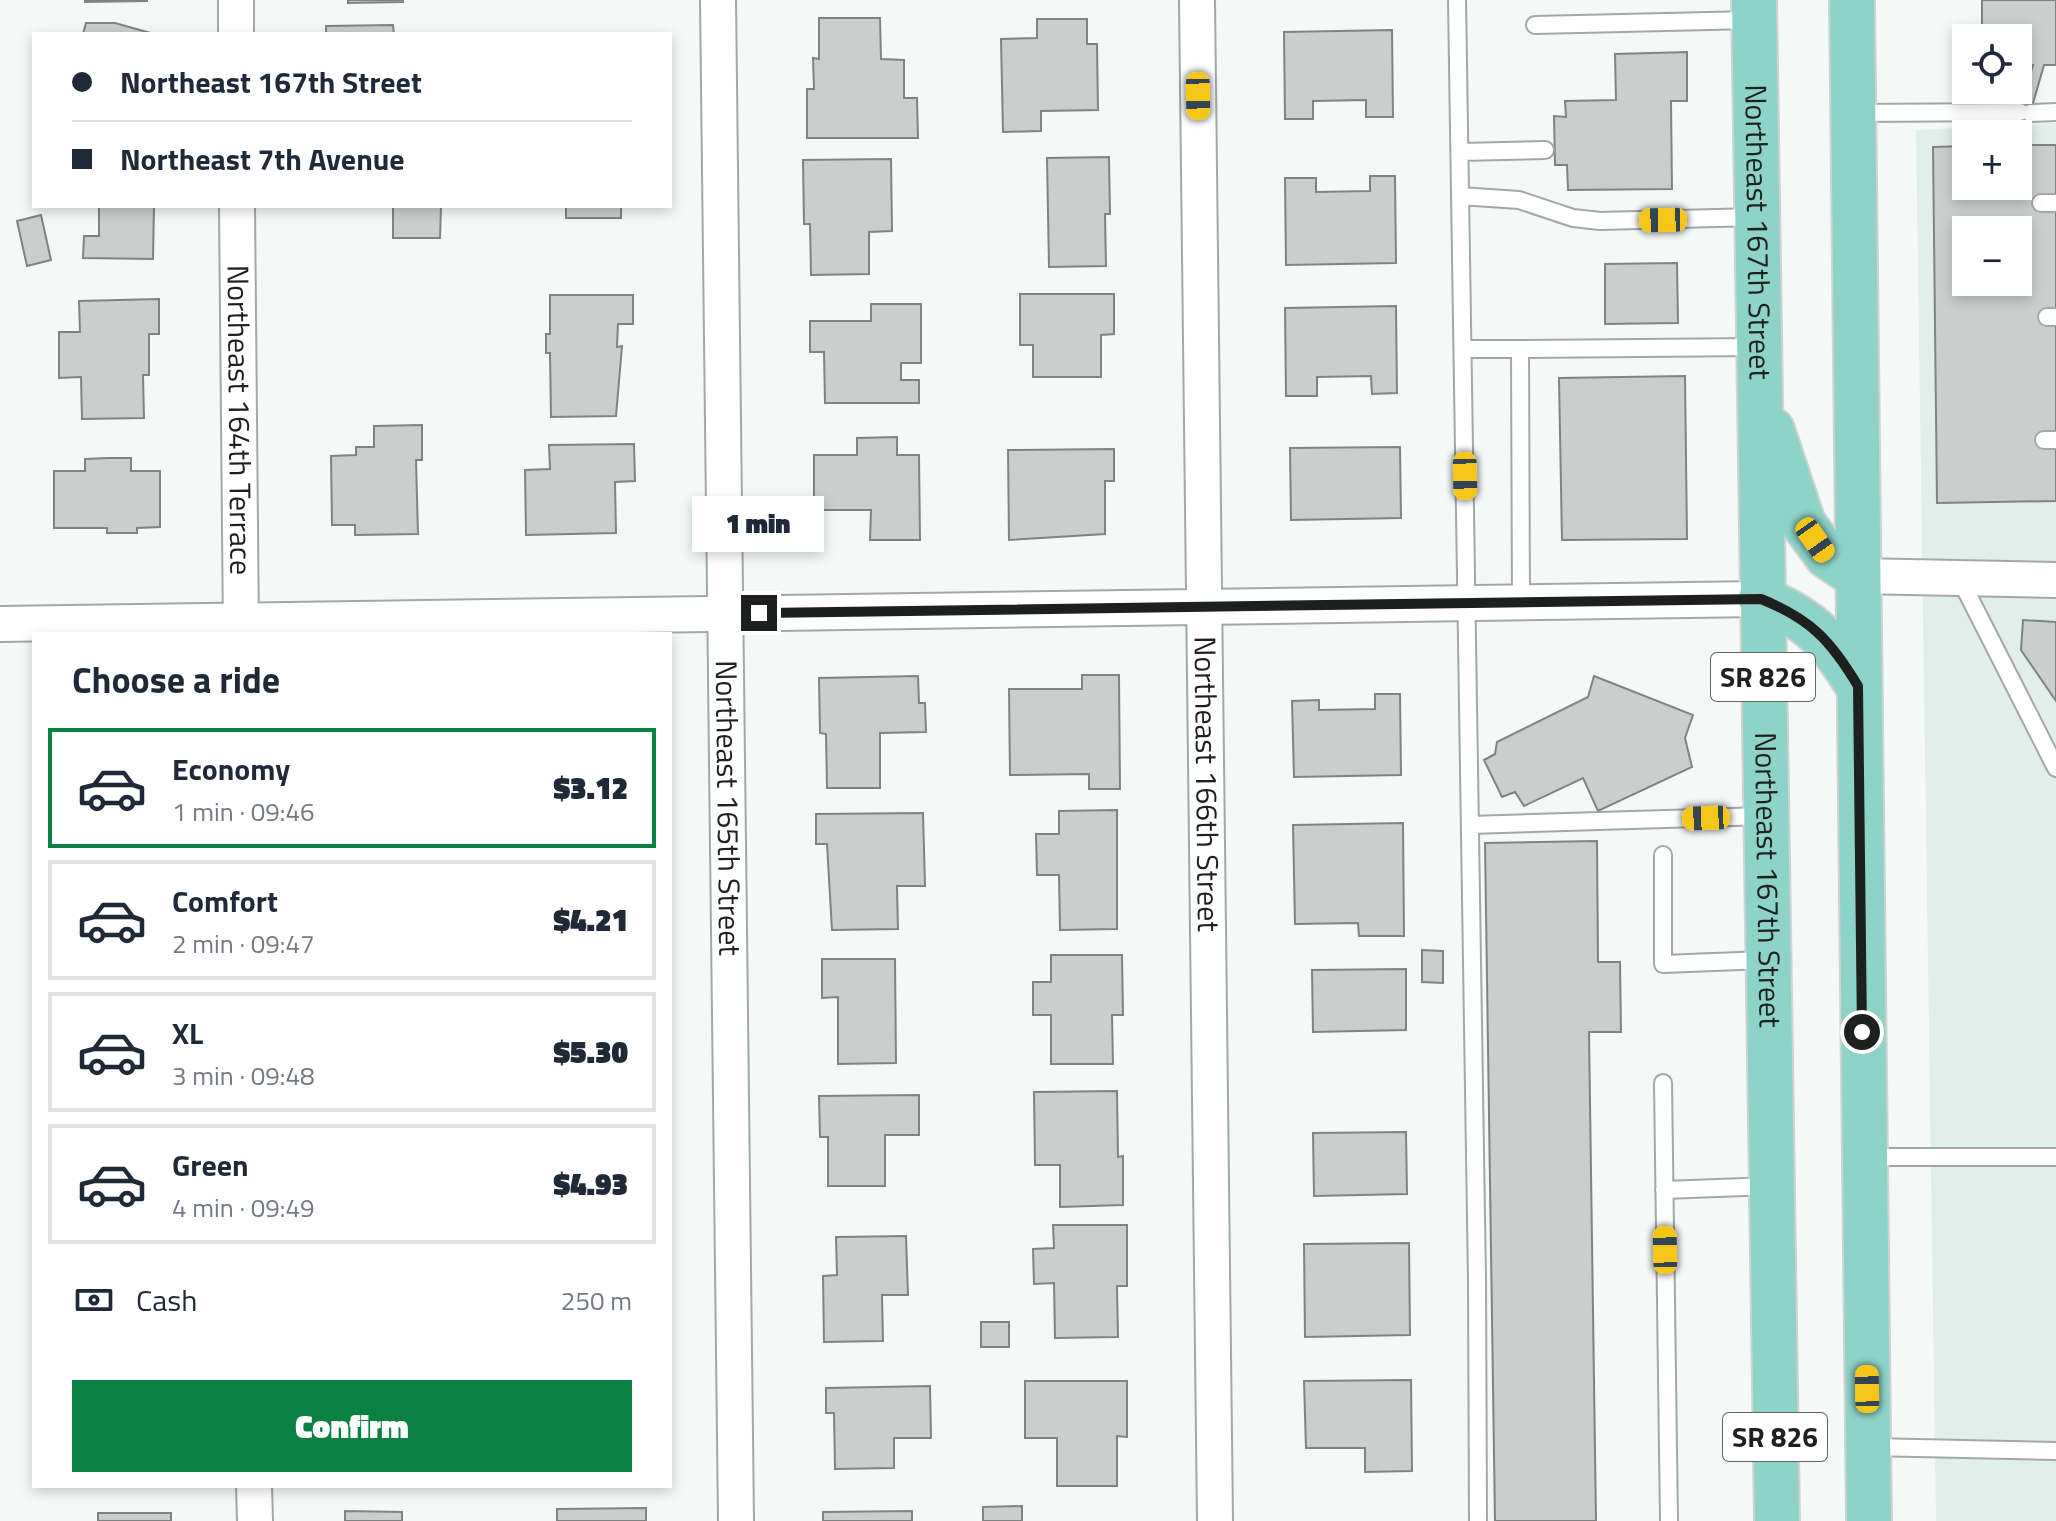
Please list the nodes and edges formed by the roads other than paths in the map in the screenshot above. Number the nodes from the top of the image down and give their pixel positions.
1 (236, 0) edge
2 (718, 0) edge
3 (1197, 0) edge
4 (1457, 0) edge
5 (1852, 0) edge
6 (1754, 10) edge
7 (1535, 25) dead end
8 (236, 32) edge
9 (2056, 112) edge
10 (1853, 113) junction
11 (1545, 150) dead end
12 (1460, 152) junction
13 (1460, 196) junction
14 (237, 208) edge
15 (1757, 217) junction
16 (1759, 347) junction
17 (1463, 349) junction
18 (1520, 349) junction
19 (1759, 394) junction
20 (1857, 576) junction
21 (1960, 579) junction
22 (2056, 580) edge
23 (1761, 599) junction
24 (1521, 602) junction
25 (1467, 603) junction
26 (1207, 606) junction
27 (728, 614) junction
28 (0, 624) edge
29 (240, 628) edge
30 (1858, 686) junction
31 (2056, 768) edge
32 (1765, 816) junction
33 (1470, 825) junction
34 (1663, 855) dead end
35 (1767, 960) junction
36 (1663, 1083) dead end
37 (1864, 1157) junction
38 (2056, 1157) edge
39 (1771, 1186) junction
40 (1664, 1190) junction
41 (1868, 1447) junction
42 (2056, 1451) edge
43 (254, 1488) edge
44 (255, 1521) edge
45 (736, 1521) edge
46 (1215, 1521) edge
47 (1478, 1521) edge
48 (1669, 1521) edge
49 (1777, 1521) edge
50 (1869, 1521) edge

1 - 8 street
2 - 27 street, Northeast 165th Street
3 - 26 street, Northeast 166th Street
4 - 12 lane
5 - 10 main road, SR 826
6 - 7 lane
6 - 15 main road, Northeast 167th Street / SR 826
9 - 10 lane
10 - 20 main road, SR 826
11 - 12 lane
12 - 13 lane
13 - 15 lane
13 - 17 lane
14 - 29 street, Northeast 164th Terrace
15 - 16 main road, Northeast 167th Street / SR 826
16 - 18 lane
16 - 19 main road, Northeast 167th Street / SR 826
17 - 18 lane
17 - 25 lane
18 - 24 lane
19 - 20 main road
19 - 23 main road, Northeast 167th Street / SR 826
20 - 21 street
20 - 30 main road, SR 826
21 - 22 street
21 - 31 lane
23 - 24 street
23 - 30 main road
23 - 32 main road, Northeast 167th Street / SR 826
24 - 25 street
25 - 26 street
25 - 33 lane
26 - 27 street
26 - 46 street, Northeast 166th Street
27 - 29 street
27 - 45 street, Northeast 165th Street
28 - 29 street
30 - 37 main road, SR 826
32 - 33 lane
32 - 35 main road, Northeast 167th Street / SR 826
33 - 47 lane
34 - 35 lane
35 - 39 main road, Northeast 167th Street / SR 826
36 - 40 lane
37 - 38 lane
37 - 41 main road, SR 826
39 - 40 lane
39 - 49 main road, Northeast 167th Street / SR 826
40 - 48 lane
41 - 42 lane
41 - 50 main road, SR 826
43 - 44 street

